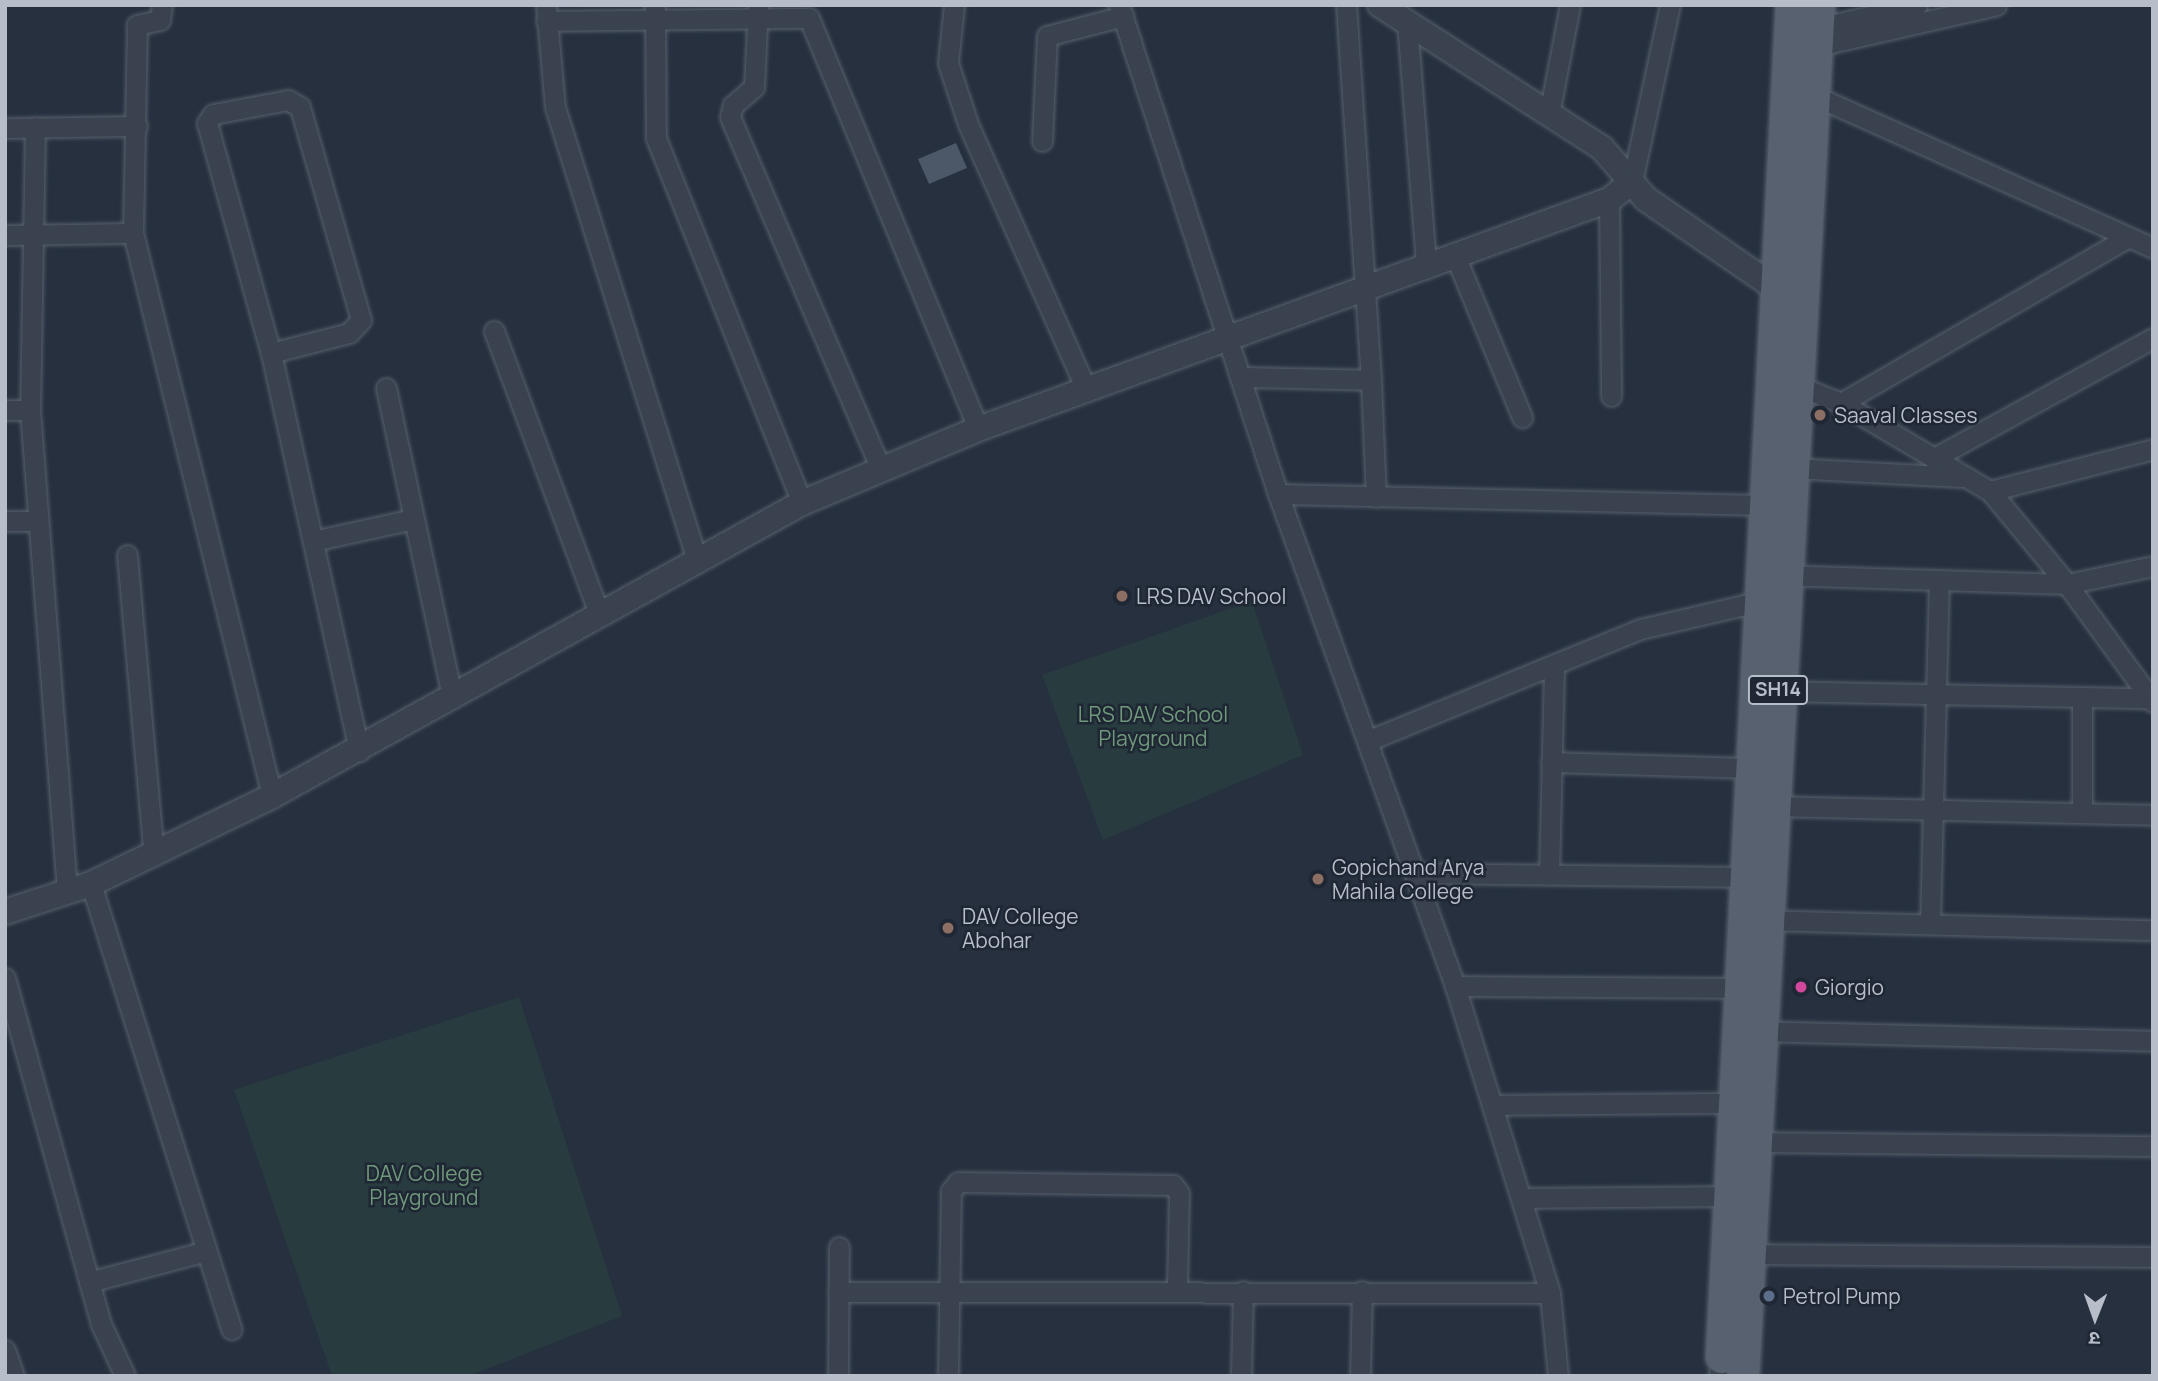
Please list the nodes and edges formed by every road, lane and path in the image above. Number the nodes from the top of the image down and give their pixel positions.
1 (162, 5) edge
2 (954, 5) edge
3 (1346, 5) edge
4 (1380, 5) edge
5 (1570, 5) edge
6 (1670, 5) edge
7 (1917, 5) edge
8 (1996, 5) edge
9 (758, 11) edge
10 (1121, 11) edge
11 (546, 13) edge
12 (655, 13) edge
13 (1407, 22) junction
14 (1805, 29) edge
15 (1814, 95) junction
16 (1549, 114) junction
17 (137, 126) junction
18 (5, 128) edge
19 (35, 128) junction
20 (1042, 141) dead end
21 (1632, 182) junction
22 (1609, 200) junction
23 (133, 233) junction
24 (34, 234) junction
25 (5, 235) edge
26 (2127, 238) junction
27 (2153, 248) edge
28 (1454, 253) junction
29 (1426, 263) junction
30 (1366, 284) junction
31 (1780, 291) junction
32 (494, 331) dead end
33 (1230, 337) junction
34 (2153, 338) edge
35 (271, 353) junction
36 (1244, 377) junction
37 (1371, 380) junction
38 (1785, 380) junction
39 (386, 388) dead end
40 (1086, 389) junction
41 (1611, 396) dead end
42 (1841, 403) junction
43 (5, 410) edge
44 (30, 410) junction
45 (1522, 417) dead end
46 (978, 429) junction
47 (2153, 449) edge
48 (1934, 458) junction
49 (1791, 468) junction
50 (881, 470) junction
51 (1966, 477) junction
52 (1990, 491) junction
53 (1279, 494) junction
54 (1376, 497) junction
55 (802, 503) junction
56 (1764, 505) junction
57 (413, 519) junction
58 (5, 521) edge
59 (35, 521) junction
60 (313, 541) junction
61 (127, 555) dead end
62 (696, 558) junction
63 (2153, 566) edge
64 (1939, 581) junction
65 (1767, 584) junction
66 (2067, 584) junction
67 (599, 612) junction
68 (1554, 664) junction
69 (1765, 691) junction
70 (1937, 696) junction
71 (452, 697) junction
72 (2082, 697) junction
73 (2151, 700) edge
74 (1367, 741) junction
75 (359, 751) junction
76 (1550, 762) junction
77 (1749, 768) junction
78 (272, 796) junction
79 (1760, 806) junction
80 (1934, 810) junction
81 (2082, 812) junction
82 (2153, 815) edge
83 (154, 856) junction
84 (1417, 873) junction
85 (1549, 874) junction
86 (1744, 877) junction
87 (91, 884) junction
88 (67, 892) junction
89 (5, 912) edge
90 (1755, 920) junction
91 (1930, 923) junction
92 (2153, 930) edge
93 (5, 978) edge
94 (1455, 986) junction
95 (1739, 988) junction
96 (1749, 1031) junction
97 (2153, 1041) edge
98 (1734, 1103) junction
99 (1492, 1105) junction
100 (1758, 1142) junction
101 (2153, 1146) edge
102 (1731, 1196) junction
103 (1521, 1198) junction
104 (839, 1247) dead end
105 (206, 1251) junction
106 (1740, 1254) junction
107 (2153, 1257) edge
108 (89, 1282) junction
109 (948, 1291) junction
110 (1177, 1291) junction
111 (1243, 1291) junction
112 (1362, 1291) junction
113 (838, 1292) junction
114 (1550, 1293) junction
115 (231, 1329) dead end
116 (5, 1350) edge
117 (1732, 1374) edge
118 (14, 1376) edge
119 (125, 1376) edge
120 (838, 1376) edge
121 (947, 1376) edge
122 (1241, 1376) edge
123 (1360, 1376) edge
124 (1558, 1376) edge

1 - 17 street
2 - 40 street
3 - 30 street
4 - 13 street
5 - 16 street
6 - 21 street
7 - 14 street
8 - 14 street
9 - 12 street
9 - 46 street
9 - 50 street
10 - 20 street
10 - 33 street
11 - 12 street
11 - 62 street
12 - 55 street
13 - 16 street
13 - 29 street
14 - 15 main road, SH14
14 - 31 main road, SH14
15 - 26 street
15 - 38 main road, SH14
16 - 21 street
17 - 19 street
17 - 23 street
18 - 19 street
19 - 24 street
21 - 22 street
21 - 31 street
22 - 28 street
22 - 41 street
23 - 24 street
23 - 78 street
24 - 25 street
24 - 44 street
26 - 27 street
26 - 42 street
28 - 29 street
28 - 45 street
29 - 30 street
30 - 33 street
30 - 37 street
31 - 38 main road, SH14
32 - 67 street
33 - 36 street
33 - 40 street
34 - 48 street
35 - 35 street
35 - 60 street
36 - 37 street
36 - 53 street
37 - 54 street
38 - 42 street
38 - 49 main road, SH14
38 - 56 main road, SH14
39 - 57 street
40 - 46 street
42 - 48 street
43 - 44 street
44 - 59 street
46 - 50 street
47 - 52 street
48 - 51 street
49 - 51 street
49 - 65 main road, SH14
50 - 55 street
51 - 52 street
52 - 66 street
53 - 54 street
53 - 74 street
54 - 56 street
55 - 62 street
56 - 65 main road, SH14
57 - 60 street
57 - 71 street
58 - 59 street
59 - 88 street
60 - 75 street
61 - 83 street
62 - 67 street
63 - 66 street
64 - 65 street
64 - 66 street
64 - 70 street
65 - 68 street
65 - 69 main road, SH14
66 - 73 street
67 - 71 street
68 - 74 street
68 - 76 street
69 - 70 street
69 - 77 main road, SH14
69 - 79 main road, SH14
70 - 72 street
70 - 80 street
71 - 75 street
72 - 73 street
72 - 81 street
74 - 84 street
75 - 78 street
76 - 77 street
76 - 85 street
77 - 79 main road, SH14
78 - 83 street
79 - 80 street
79 - 86 main road, SH14
79 - 90 main road, SH14
80 - 81 street
80 - 91 street
81 - 82 street
83 - 87 street
84 - 85 street
84 - 94 street
85 - 86 street
86 - 90 main road, SH14
87 - 88 street
87 - 105 street
88 - 89 street
90 - 91 street
90 - 95 main road, SH14
90 - 96 main road, SH14
91 - 92 street
93 - 108 street
94 - 95 street
94 - 99 street
95 - 96 main road, SH14
96 - 97 street
96 - 98 main road, SH14
96 - 100 main road, SH14
98 - 99 street
98 - 102 main road, SH14
99 - 103 street
100 - 101 street
100 - 106 main road, SH14
102 - 103 street
102 - 106 main road, SH14
103 - 114 street
104 - 113 street
105 - 108 street
105 - 115 street
106 - 107 street
106 - 117 main road, SH14
108 - 119 street
109 - 110 street
109 - 110 street
109 - 113 street
109 - 121 street
110 - 111 street
111 - 112 street
111 - 122 street
112 - 114 street
112 - 123 street
113 - 120 street
114 - 124 street
116 - 118 street

